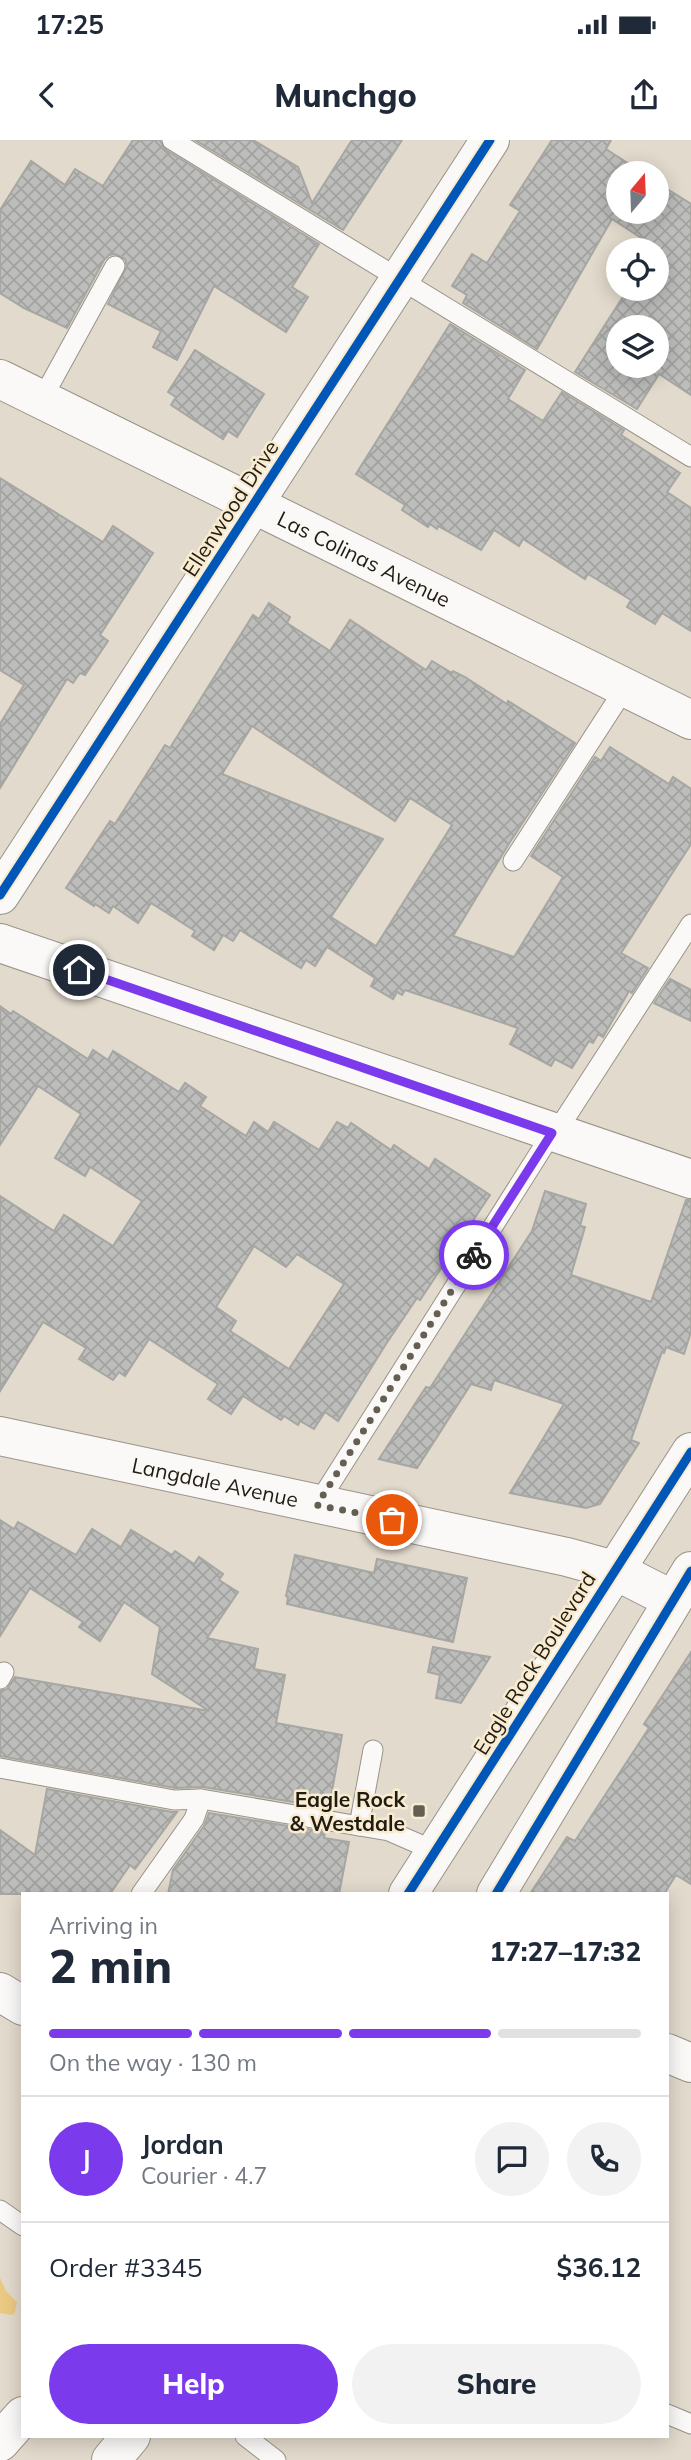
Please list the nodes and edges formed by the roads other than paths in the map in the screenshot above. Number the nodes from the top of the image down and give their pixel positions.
1 (172, 140) edge
2 (490, 140) edge
3 (115, 266) dead end
4 (402, 279) junction
5 (0, 379) edge
6 (42, 399) junction
7 (691, 457) edge
8 (253, 504) junction
9 (625, 688) junction
10 (691, 720) edge
11 (513, 861) dead end
12 (0, 895) edge
13 (691, 924) edge
14 (0, 943) edge
15 (553, 1133) junction
16 (691, 1179) edge
17 (0, 1436) edge
18 (691, 1452) edge
19 (317, 1505) junction
20 (614, 1570) junction
21 (682, 1586) edge
22 (373, 1750) dead end
23 (0, 1769) edge
24 (201, 1799) junction
25 (359, 1826) junction
26 (435, 1851) junction
27 (142, 1892) edge
28 (409, 1892) edge
29 (497, 1892) edge
30 (0, 1992) edge
31 (21, 2005) edge
32 (669, 2054) edge
33 (691, 2063) edge
34 (0, 2210) edge
35 (21, 2225) edge
36 (669, 2415) edge
37 (21, 2418) edge
38 (691, 2424) edge
39 (129, 2438) edge
40 (248, 2438) edge
41 (0, 2442) edge
42 (111, 2460) edge
43 (276, 2460) edge

1 - 4 lane
2 - 4 street, Ellenwood Drive
3 - 6 lane
4 - 7 lane
4 - 8 street, Ellenwood Drive
5 - 6 street, Las Colinas Avenue
6 - 8 street, Las Colinas Avenue
8 - 9 street, Las Colinas Avenue
8 - 12 street, Ellenwood Drive
9 - 10 street, Las Colinas Avenue
9 - 11 lane
13 - 15 lane
14 - 15 street
15 - 16 street
15 - 19 lane
17 - 19 street, Langdale Avenue
18 - 20 street, Eagle Rock Boulevard
19 - 20 street, Langdale Avenue
20 - 21 street, Langdale Avenue
20 - 26 street, Eagle Rock Boulevard
21 - 29 street
22 - 25 lane
23 - 24 lane
24 - 25 lane
24 - 27 lane
25 - 26 lane
26 - 28 street, Eagle Rock Boulevard
30 - 31 street
32 - 33 street
34 - 35 lane
36 - 38 lane
37 - 41 street
39 - 42 street
40 - 43 lane

